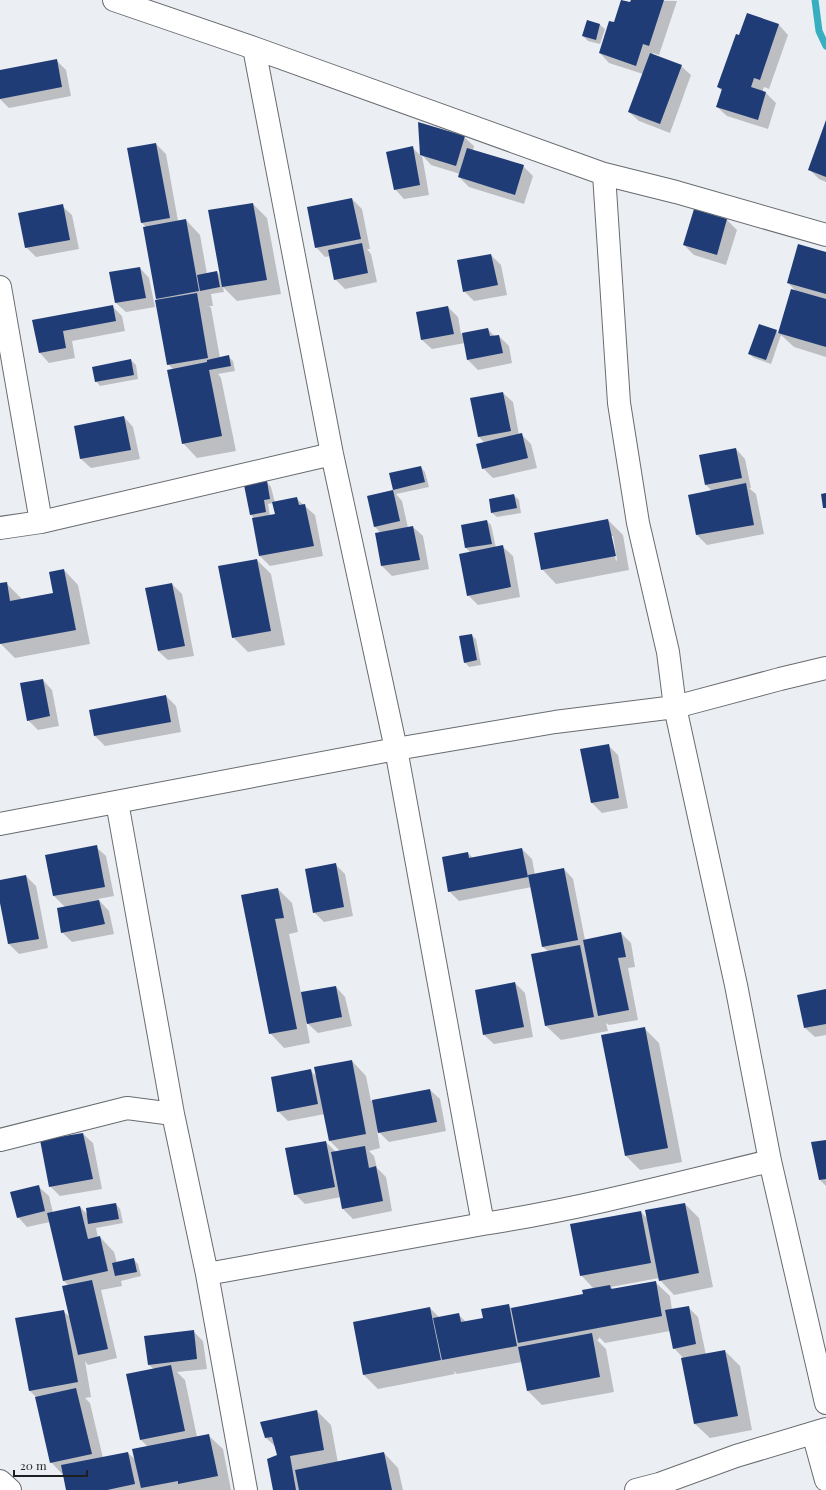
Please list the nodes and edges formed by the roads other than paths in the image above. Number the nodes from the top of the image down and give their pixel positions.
1 (114, 0) edge
2 (254, 48) junction
3 (604, 174) junction
4 (826, 235) edge
5 (0, 288) edge
6 (332, 454) junction
7 (42, 522) junction
8 (0, 528) edge
9 (826, 668) edge
10 (675, 707) junction
11 (396, 749) junction
12 (117, 802) junction
13 (0, 824) edge
14 (173, 1114) junction
15 (0, 1140) edge
16 (770, 1161) junction
17 (483, 1224) junction
18 (207, 1274) junction
19 (826, 1403) edge
20 (819, 1431) edge
21 (826, 1480) edge
22 (0, 1481) edge
23 (10, 1490) edge
24 (246, 1490) edge
25 (636, 1490) edge

1 - 2 street
2 - 3 street
2 - 6 street
3 - 4 street
3 - 10 street
5 - 7 street
6 - 7 street
6 - 11 street
7 - 8 street
9 - 10 street
10 - 11 street
10 - 16 street
11 - 12 street
11 - 17 street
12 - 13 street
12 - 14 street
14 - 15 street
14 - 18 street
16 - 17 street
16 - 19 street
17 - 18 street
18 - 24 street
20 - 21 street
20 - 25 street
22 - 23 street

